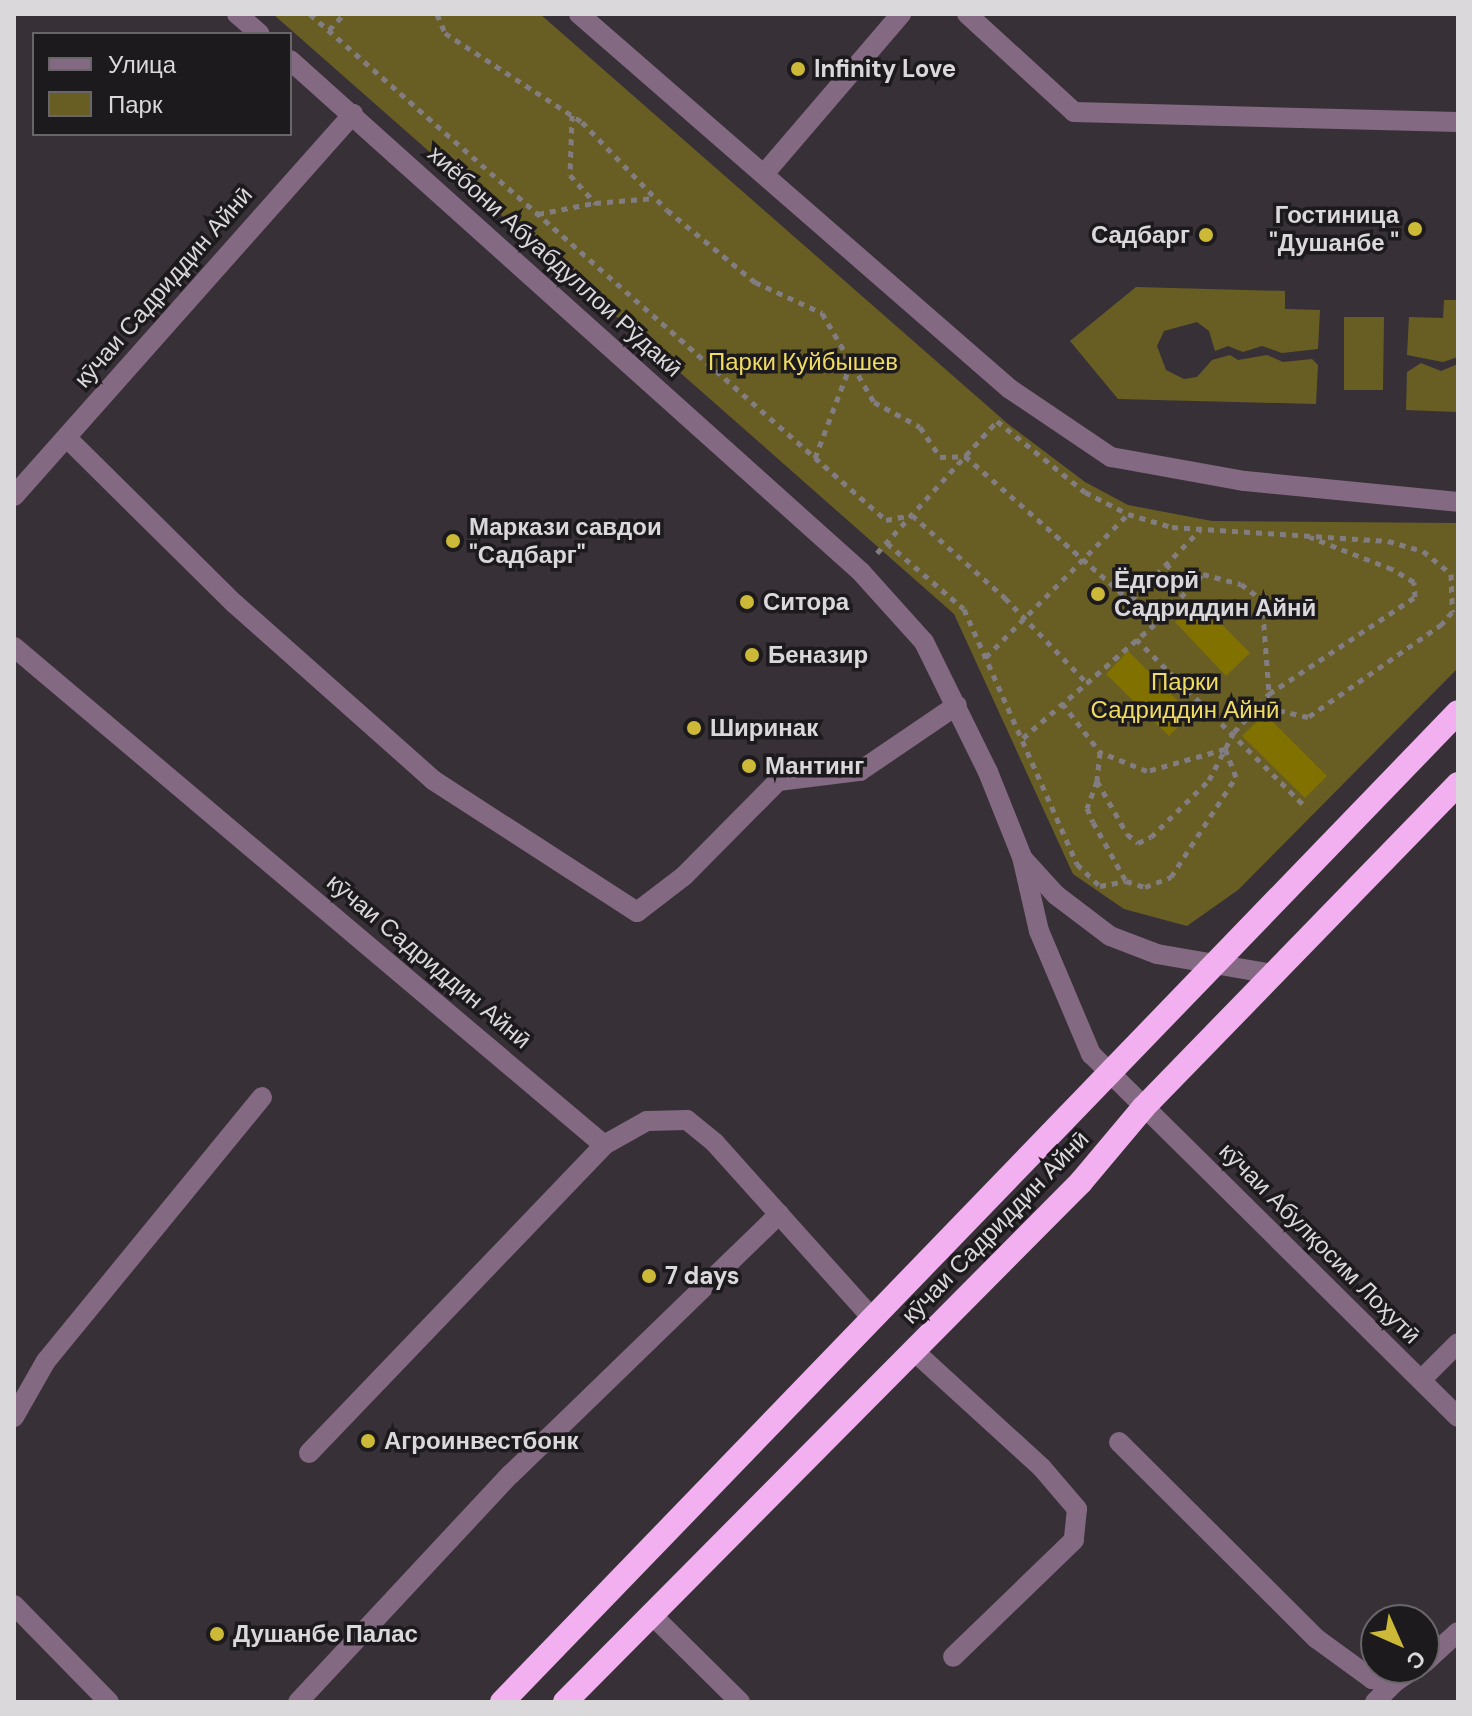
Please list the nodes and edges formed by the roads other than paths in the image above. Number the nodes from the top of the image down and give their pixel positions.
1 (237, 14) edge
2 (579, 14) edge
3 (901, 14) edge
4 (967, 14) edge
5 (258, 32) edge
6 (292, 62) edge
7 (353, 114) junction
8 (1458, 122) edge
9 (764, 174) junction
10 (67, 438) junction
11 (14, 496) edge
12 (1458, 502) edge
13 (14, 647) edge
14 (957, 705) junction
15 (1458, 712) edge
16 (1458, 784) edge
17 (1022, 857) junction
18 (1216, 966) junction
19 (1273, 974) junction
20 (1109, 1075) junction
21 (262, 1097) dead end
22 (1143, 1108) junction
23 (604, 1145) junction
24 (779, 1214) junction
25 (873, 1319) junction
26 (1458, 1343) edge
27 (914, 1351) junction
28 (1421, 1380) junction
29 (14, 1417) edge
30 (1458, 1417) edge
31 (1119, 1442) dead end
32 (309, 1453) dead end
33 (14, 1605) edge
34 (652, 1615) junction
35 (1458, 1632) edge
36 (1440, 1648) edge
37 (953, 1657) dead end
38 (1360, 1670) edge
39 (1393, 1684) edge
40 (109, 1702) edge
41 (298, 1702) edge
42 (502, 1702) edge
43 (565, 1702) edge
44 (740, 1702) edge
45 (1375, 1702) edge

1 - 5 street
2 - 9 street
3 - 9 street
4 - 8 street
6 - 7 street, хиёбони Абуабдуллои Рӯдакӣ
7 - 10 street, кӯчаи Садриддин Айнӣ
7 - 14 street, хиёбони Абуабдуллои Рӯдакӣ
9 - 12 street
10 - 11 street, кӯчаи Садриддин Айнӣ
10 - 14 street
13 - 23 street, кӯчаи Садриддин Айнӣ
14 - 17 street, хиёбони Абуабдуллои Рӯдакӣ
15 - 18 highway, кӯчаи Садриддин Айнӣ
16 - 19 highway, кӯчаи Садриддин Айнӣ
17 - 18 street
17 - 20 street, хиёбони Абуабдуллои Рӯдакӣ
18 - 19 street
18 - 20 highway, кӯчаи Садриддин Айнӣ
19 - 22 highway, кӯчаи Садриддин Айнӣ
20 - 22 street, кӯчаи Абулқосим Лоҳутӣ
20 - 25 highway, кӯчаи Садриддин Айнӣ
21 - 29 street
22 - 27 highway, кӯчаи Садриддин Айнӣ
22 - 28 street, кӯчаи Абулқосим Лоҳутӣ
23 - 24 street, кӯчаи Садриддин Айнӣ
23 - 32 street
24 - 25 street, кӯчаи Садриддин Айнӣ
24 - 41 street
25 - 42 highway, кӯчаи Садриддин Айнӣ
26 - 28 street
27 - 34 highway, кӯчаи Садриддин Айнӣ
27 - 37 street
28 - 30 street, кӯчаи Абулқосим Лоҳутӣ
31 - 38 street
33 - 40 street
34 - 43 highway, кӯчаи Садриддин Айнӣ
34 - 44 street
35 - 36 street
39 - 45 street

